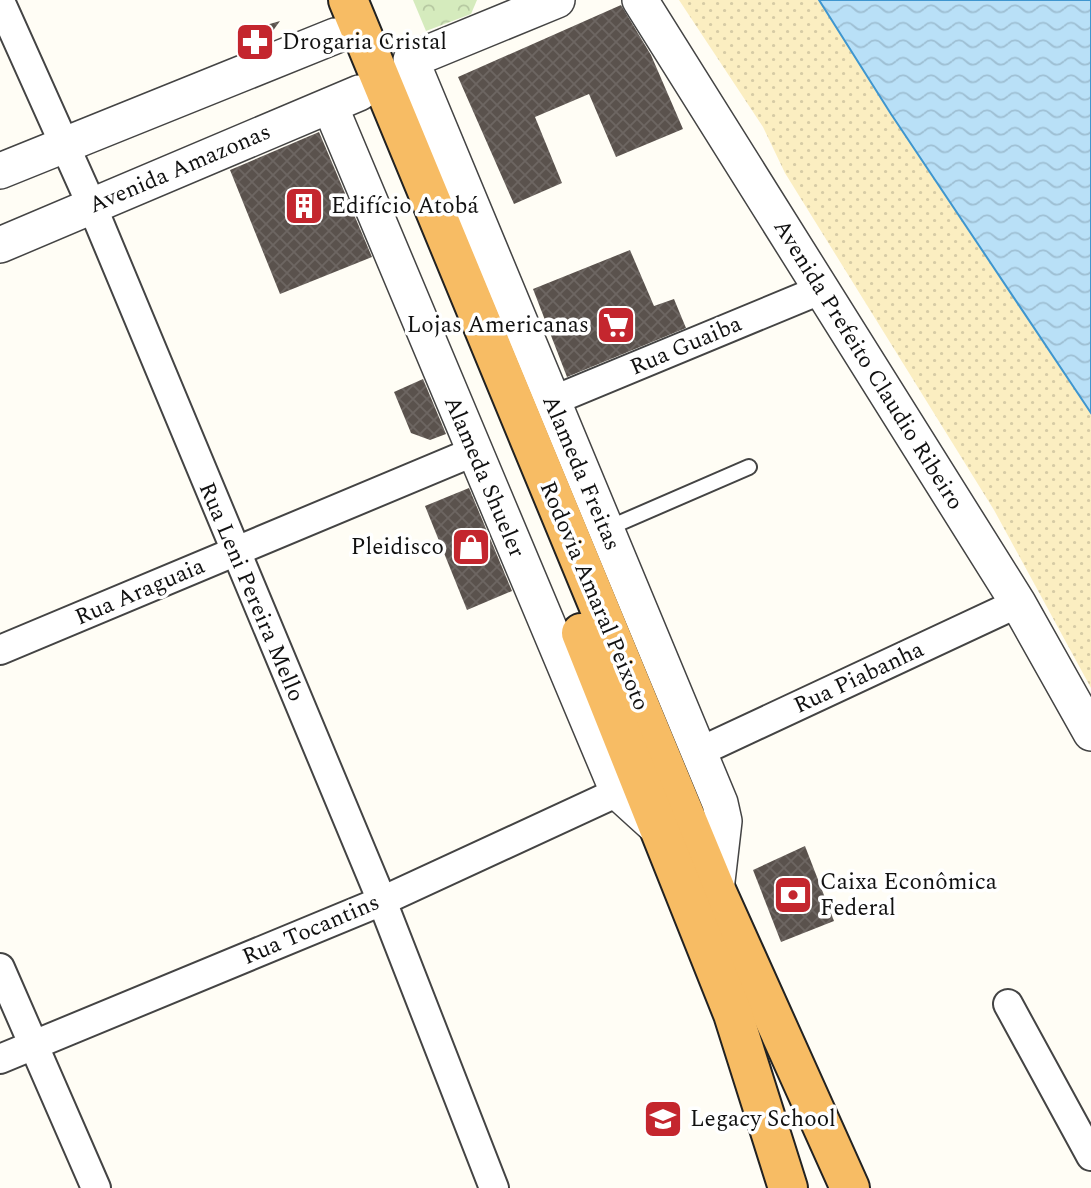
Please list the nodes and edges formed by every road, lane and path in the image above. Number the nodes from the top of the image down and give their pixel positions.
1 (321, 0) edge
2 (348, 0) edge
3 (556, 0) edge
4 (640, 0) edge
5 (0, 1) edge
6 (335, 36) junction
7 (344, 99) junction
8 (63, 145) junction
9 (0, 171) edge
10 (92, 206) junction
11 (0, 245) edge
12 (820, 290) junction
13 (552, 401) junction
14 (473, 452) junction
15 (749, 467) dead end
16 (605, 529) junction
17 (234, 552) junction
18 (1018, 603) junction
19 (0, 650) edge
20 (1091, 733) edge
21 (699, 752) junction
22 (618, 792) junction
23 (662, 832) junction
24 (716, 890) junction
25 (382, 901) junction
26 (0, 968) edge
27 (1008, 1004) dead end
28 (33, 1045) junction
29 (0, 1059) edge
30 (1091, 1156) edge
31 (96, 1188) edge
32 (494, 1188) edge
33 (788, 1188) edge
34 (850, 1188) edge

1 - 6 highway, Rodovia Amaral Peixoto
2 - 24 highway, Rodovia Amaral Peixoto
3 - 13 street, Alameda Freitas
4 - 12 street, Avenida Prefeito Claudio Ribeiro
5 - 8 street, Rua Leni Pereira Mello
6 - 7 highway, Rodovia Amaral Peixoto
6 - 8 street
7 - 10 street, Avenida Amazonas
7 - 14 street, Alameda Shueler
7 - 23 highway, Rodovia Amaral Peixoto
8 - 9 street
8 - 10 street, Rua Leni Pereira Mello
10 - 11 street, Avenida Amazonas
10 - 17 street, Rua Leni Pereira Mello
12 - 13 street, Rua Guaiba
12 - 18 street, Avenida Prefeito Claudio Ribeiro
13 - 16 street, Alameda Freitas
14 - 17 street, Rua Araguaia
14 - 22 street, Alameda Shueler
15 - 16 lane
16 - 21 street, Alameda Freitas
17 - 19 street, Rua Araguaia
17 - 25 street, Rua Leni Pereira Mello
18 - 20 street, Avenida Prefeito Claudio Ribeiro
18 - 21 street, Rua Piabanha
21 - 24 street, Alameda Freitas
22 - 23 street, Alameda Shueler
22 - 25 street, Rua Tocantins
23 - 33 highway, Rodovia Amaral Peixoto
24 - 34 highway, Rodovia Amaral Peixoto
25 - 28 street, Rua Tocantins
25 - 32 street, Rua Leni Pereira Mello
26 - 28 street
27 - 30 street
28 - 29 street, Rua Tocantins
28 - 31 street

